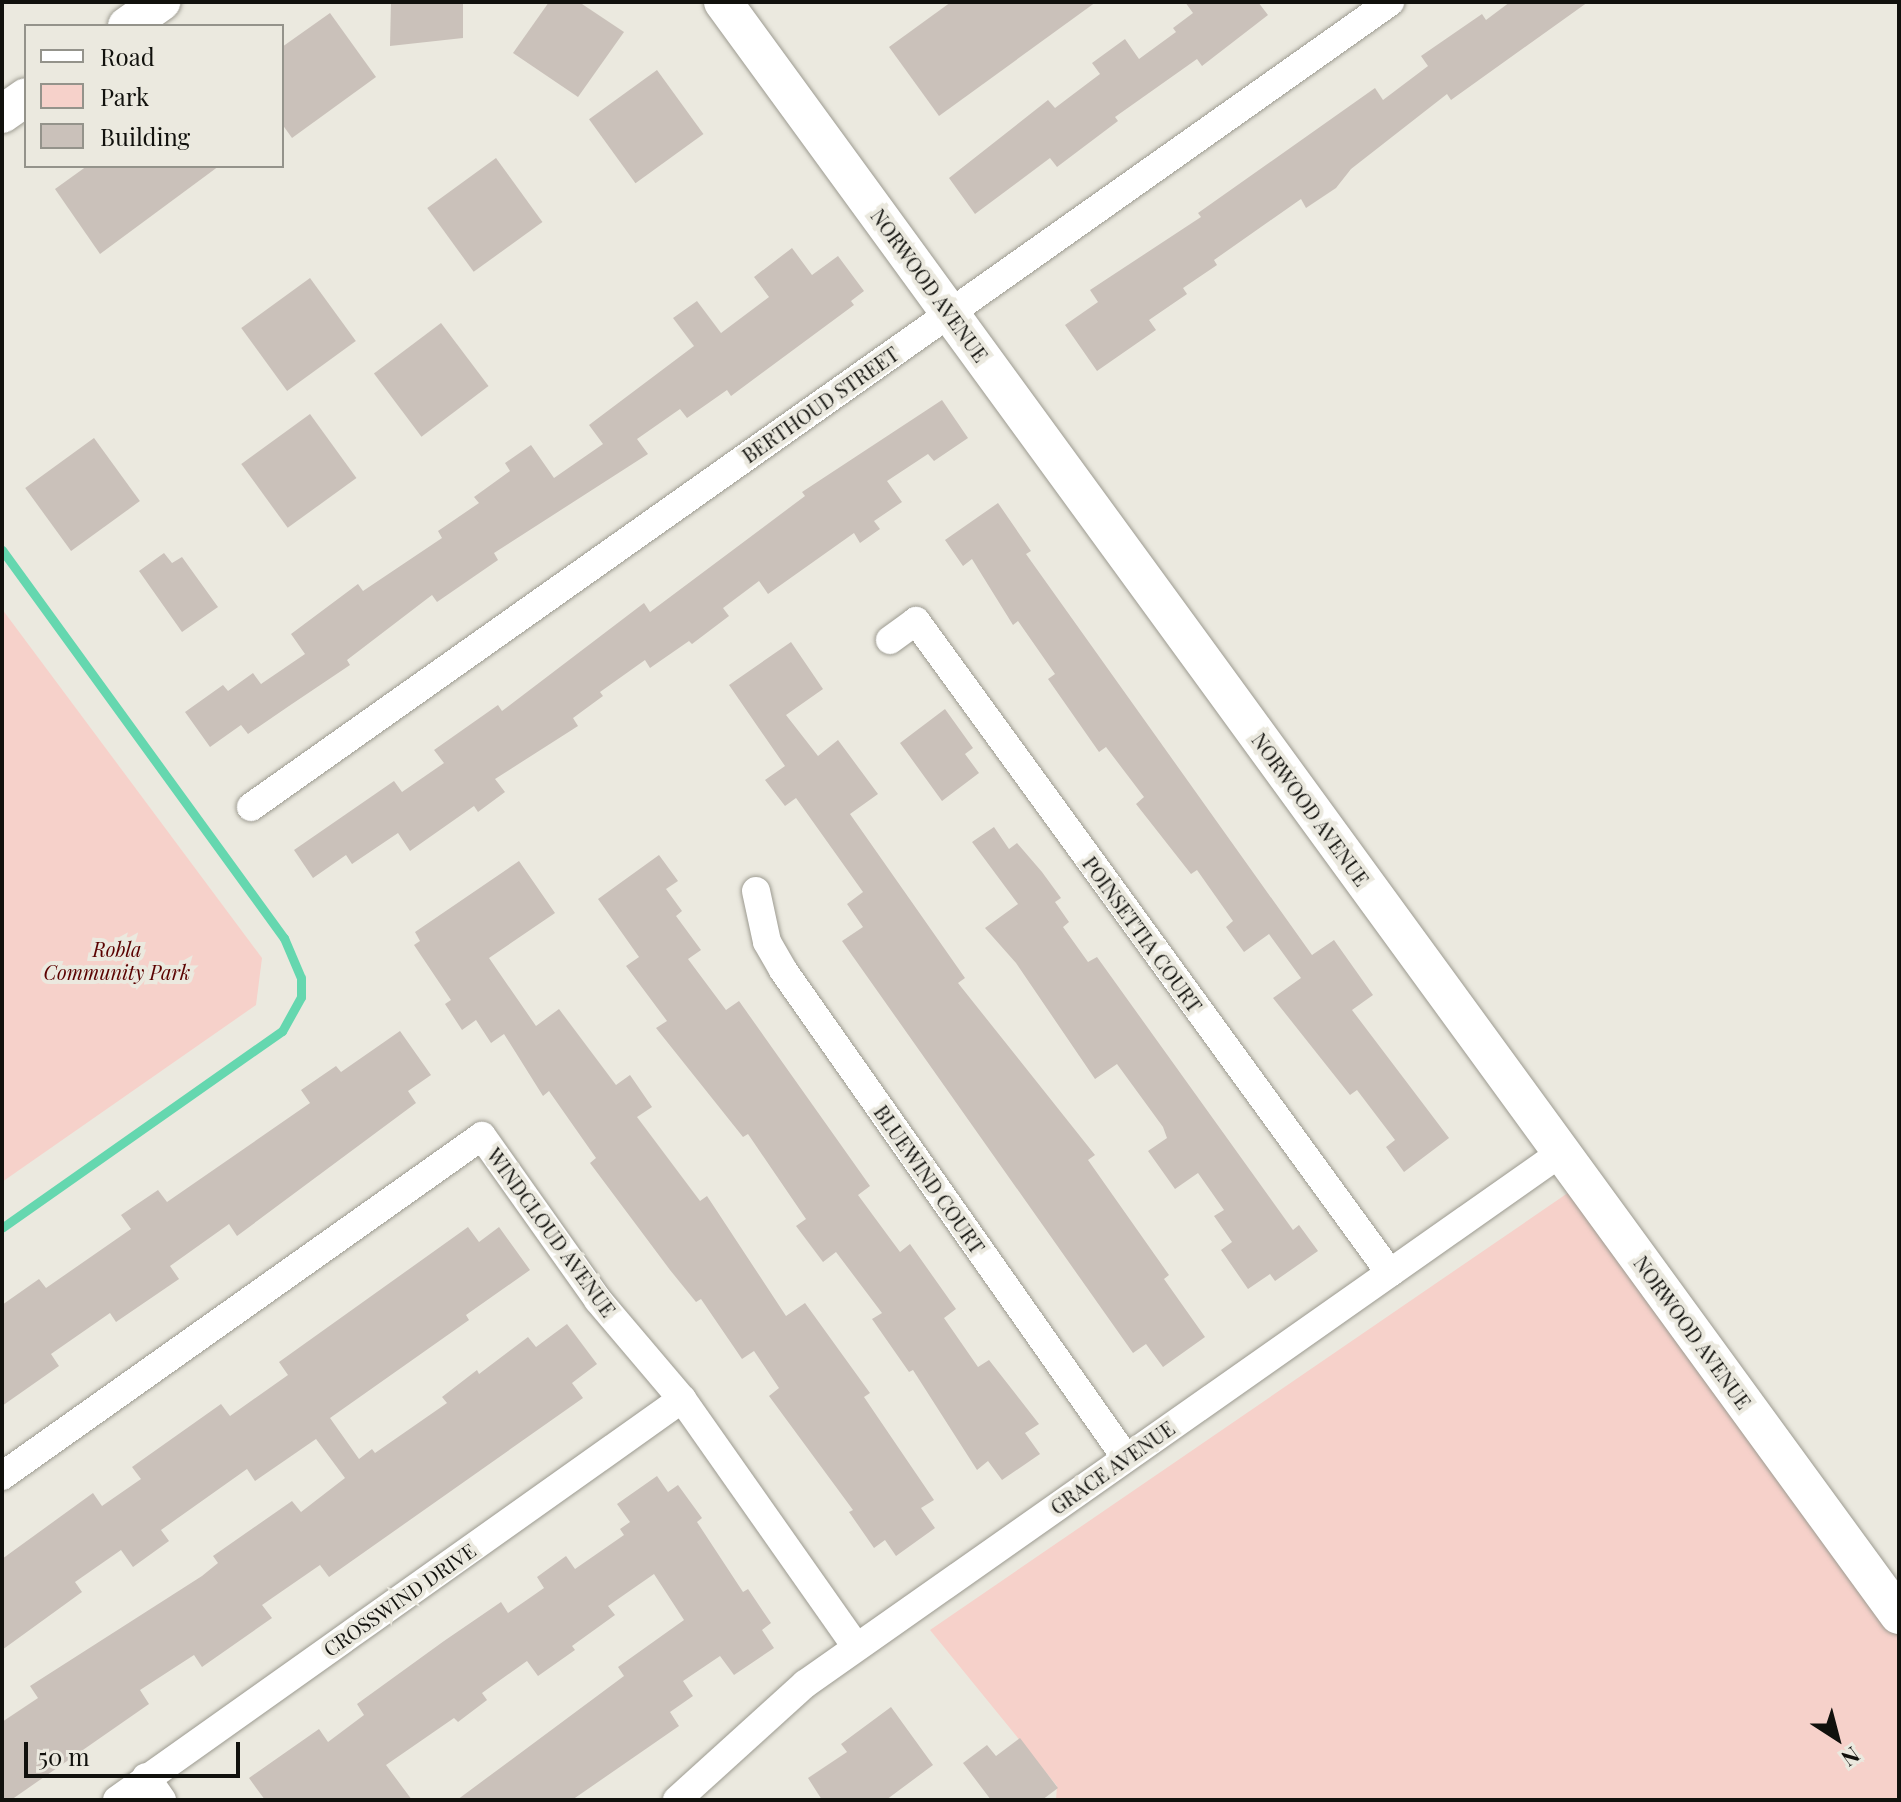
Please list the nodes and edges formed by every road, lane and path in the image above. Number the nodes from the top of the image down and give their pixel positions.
1 (161, 2) edge
2 (723, 2) edge
3 (1390, 2) edge
4 (130, 24) edge
5 (24, 98) edge
6 (2, 114) edge
7 (950, 313) junction
8 (890, 640) dead end
9 (251, 807) dead end
10 (756, 891) dead end
11 (1562, 1152) junction
12 (1390, 1273) junction
13 (682, 1399) junction
14 (1126, 1458) junction
15 (2, 1476) edge
16 (1899, 1615) edge
17 (856, 1647) junction
18 (154, 1789) edge
19 (117, 1800) edge
20 (677, 1800) edge

1 - 4 main road
2 - 7 main road, NORWOOD AVENUE
3 - 7 street, BERTHOUD STREET
5 - 6 main road
7 - 9 street, BERTHOUD STREET
7 - 11 main road, NORWOOD AVENUE
8 - 12 street, POINSETTIA COURT
10 - 14 street, BLUEWIND COURT
11 - 12 street, GRACE AVENUE
11 - 16 main road, NORWOOD AVENUE
12 - 14 street, GRACE AVENUE
13 - 15 street, WINDCLOUD AVENUE
13 - 17 street, WINDCLOUD AVENUE
13 - 18 street, CROSSWIND DRIVE
14 - 17 street, GRACE AVENUE
17 - 20 street, GRACE AVENUE
18 - 19 street, CROSSWIND DRIVE

